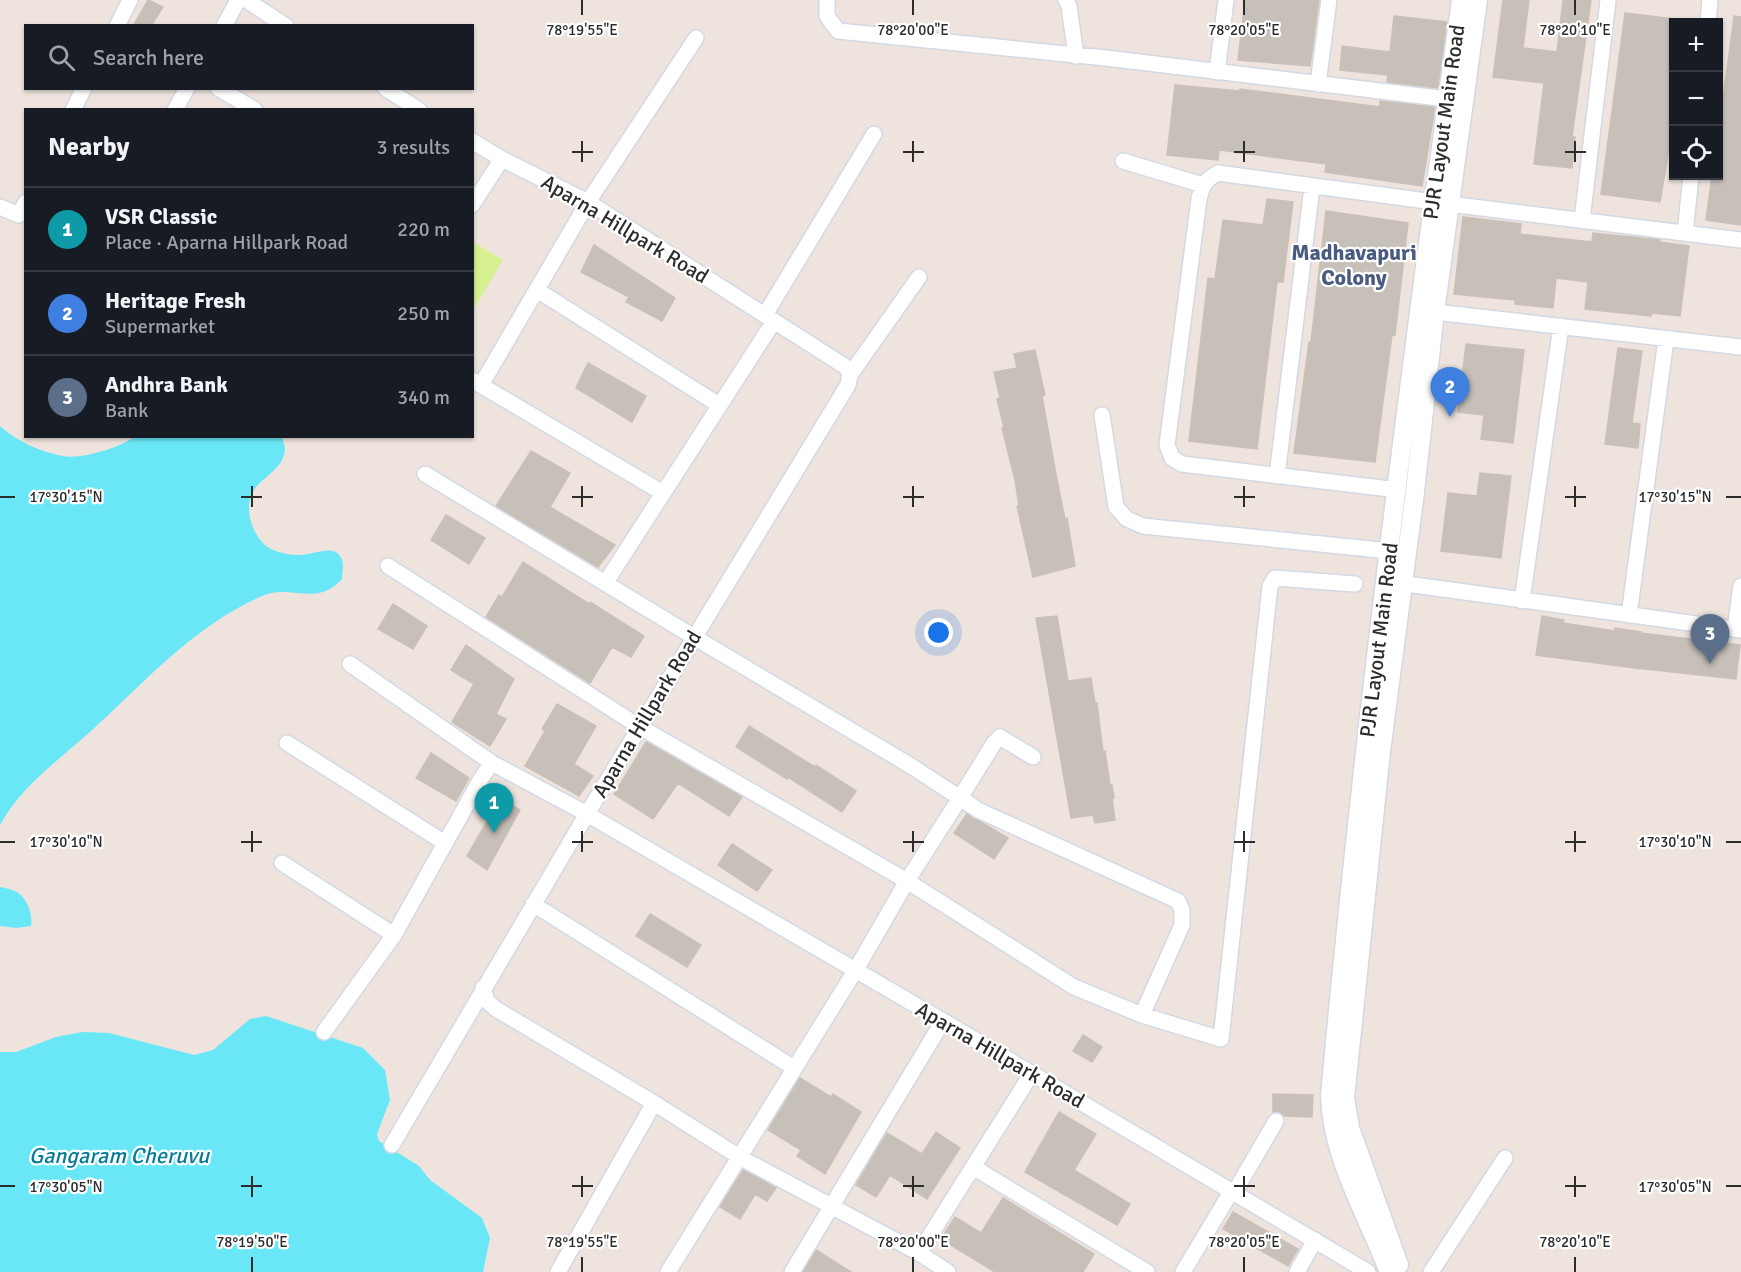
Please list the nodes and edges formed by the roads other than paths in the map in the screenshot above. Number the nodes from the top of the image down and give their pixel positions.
1 (130, 0) edge
2 (238, 0) edge
3 (246, 0) edge
4 (827, 0) edge
5 (1066, 0) edge
6 (1226, 0) edge
7 (1329, 0) edge
8 (1461, 0) edge
9 (1478, 0) edge
10 (1608, 0) edge
11 (1710, 0) edge
12 (1708, 18) edge
13 (118, 24) edge
14 (225, 24) edge
15 (283, 24) edge
16 (696, 38) dead end
17 (1076, 56) junction
18 (1217, 72) junction
19 (1318, 84) junction
20 (83, 90) edge
21 (186, 90) edge
22 (221, 90) edge
23 (388, 90) edge
24 (1447, 99) junction
25 (74, 108) edge
26 (176, 108) edge
27 (252, 108) edge
28 (415, 108) edge
29 (874, 134) dead end
30 (474, 142) edge
31 (502, 159) junction
32 (1123, 161) dead end
33 (1447, 163) junction
34 (1691, 180) edge
35 (1203, 185) junction
36 (1312, 187) junction
37 (474, 202) edge
38 (588, 202) junction
39 (1441, 203) junction
40 (24, 206) edge
41 (0, 207) edge
42 (1582, 220) junction
43 (1685, 233) junction
44 (1741, 240) edge
45 (919, 277) dead end
46 (537, 290) junction
47 (1435, 312) junction
48 (770, 318) junction
49 (1561, 326) junction
50 (1666, 339) junction
51 (1741, 347) edge
52 (850, 375) junction
53 (477, 383) edge
54 (719, 405) junction
55 (1102, 415) dead end
56 (425, 474) dead end
57 (1277, 476) junction
58 (1398, 490) junction
59 (663, 494) junction
60 (1390, 551) junction
61 (388, 566) dead end
62 (606, 582) junction
63 (1394, 582) junction
64 (1355, 584) dead end
65 (1741, 586) edge
66 (1522, 601) junction
67 (1629, 615) junction
68 (1738, 629) edge
69 (694, 637) junction
70 (350, 664) dead end
71 (640, 727) junction
72 (287, 742) dead end
73 (1033, 757) dead end
74 (492, 763) junction
75 (960, 798) junction
76 (587, 814) junction
77 (445, 843) junction
78 (282, 863) dead end
79 (907, 881) junction
80 (533, 904) junction
81 (394, 935) junction
82 (855, 971) junction
83 (483, 988) junction
84 (1143, 1015) junction
85 (943, 1021) junction
86 (324, 1032) dead end
87 (794, 1068) junction
88 (1032, 1073) junction
89 (654, 1103) junction
90 (1276, 1121) dead end
91 (392, 1145) dead end
92 (741, 1158) junction
93 (1505, 1158) dead end
94 (973, 1167) junction
95 (1232, 1192) junction
96 (831, 1206) junction
97 (1315, 1240) junction
98 (919, 1253) junction
99 (558, 1272) edge
100 (669, 1272) edge
101 (792, 1272) edge
102 (948, 1272) edge
103 (1147, 1272) edge
104 (1183, 1272) edge
105 (1298, 1272) edge
106 (1368, 1272) edge
107 (1389, 1272) edge
108 (1402, 1272) edge
109 (1431, 1272) edge

1 - 13 street
2 - 14 street
3 - 15 street
4 - 17 street
5 - 17 street
6 - 18 street
7 - 19 street
8 - 24 street, PJR Layout Main Road
9 - 33 street
10 - 42 street
11 - 12 street
16 - 38 street
17 - 18 street
18 - 19 street
19 - 24 street
20 - 25 street
21 - 26 street
22 - 27 street
23 - 28 street
24 - 33 street, PJR Layout Main Road
29 - 48 street
30 - 31 street, Aparna Hillpark Road
31 - 37 street
31 - 38 street, Aparna Hillpark Road
32 - 35 street
33 - 39 street, PJR Layout Main Road
34 - 43 street
35 - 36 street
35 - 57 street
36 - 39 street
36 - 57 street
38 - 46 street
38 - 48 street, Aparna Hillpark Road
39 - 42 street
39 - 47 street
39 - 58 street, PJR Layout Main Road
40 - 41 street
42 - 43 street
43 - 44 street
45 - 52 street
46 - 53 street
46 - 54 street
47 - 49 street
47 - 63 street
48 - 52 street, Aparna Hillpark Road
48 - 54 street
49 - 50 street
49 - 66 street
50 - 51 street
50 - 67 street
52 - 69 street, Aparna Hillpark Road
53 - 59 street
54 - 59 street
55 - 60 street
56 - 62 street
57 - 58 street
58 - 60 street, PJR Layout Main Road
59 - 62 street
60 - 63 street, PJR Layout Main Road
61 - 71 street
62 - 69 street
63 - 66 street
63 - 107 street, PJR Layout Main Road
63 - 108 street
64 - 84 street
65 - 68 street
66 - 67 street
67 - 68 street
69 - 71 street, Aparna Hillpark Road
69 - 75 street
70 - 74 street
71 - 76 street, Aparna Hillpark Road
71 - 79 street
72 - 77 street
73 - 75 street
74 - 76 street
74 - 77 street
75 - 79 street
75 - 84 street
76 - 80 street
76 - 82 street, Aparna Hillpark Road
77 - 81 street
78 - 81 street
79 - 82 street
79 - 84 street
80 - 83 street
80 - 87 street
81 - 86 street
82 - 85 street, Aparna Hillpark Road
82 - 87 street
83 - 89 street
83 - 91 street
85 - 88 street, Aparna Hillpark Road
85 - 96 street
87 - 92 street
88 - 94 street
88 - 95 street, Aparna Hillpark Road
89 - 92 street
89 - 99 street
90 - 95 street
92 - 96 street
92 - 100 street
93 - 109 street
94 - 98 street
94 - 103 street
95 - 97 street, Aparna Hillpark Road
95 - 104 street
96 - 98 street
96 - 101 street
97 - 105 street
97 - 106 street, Aparna Hillpark Road
98 - 102 street

